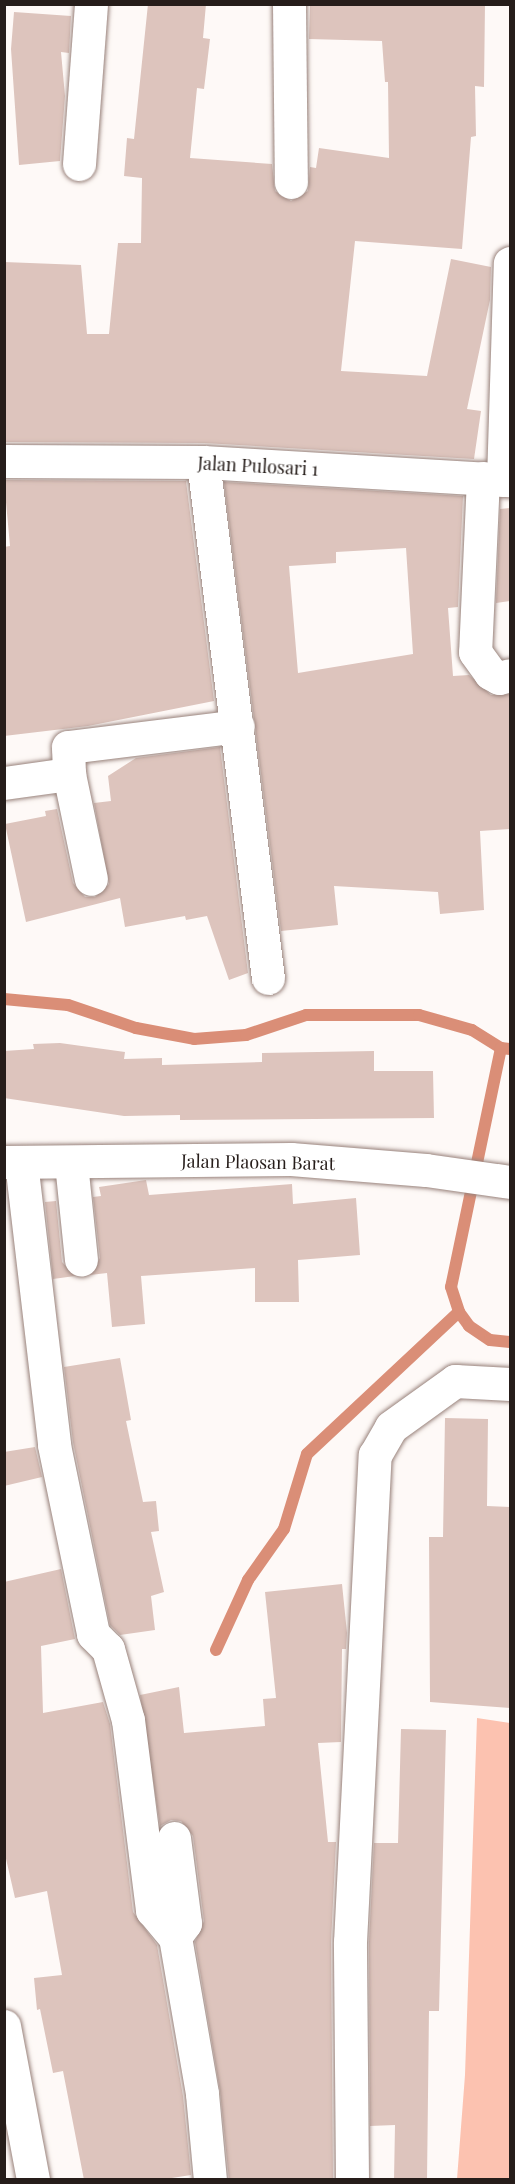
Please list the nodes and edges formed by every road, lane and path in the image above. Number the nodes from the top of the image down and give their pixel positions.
1 (91, 4) edge
2 (289, 4) edge
3 (80, 164) dead end
4 (291, 182) dead end
5 (510, 263) edge
6 (4, 461) edge
7 (203, 462) junction
8 (499, 480) edge
9 (510, 675) edge
10 (238, 726) junction
11 (69, 774) junction
12 (4, 783) edge
13 (91, 879) dead end
14 (268, 978) dead end
15 (13, 1162) edge
16 (71, 1163) junction
17 (510, 1182) edge
18 (81, 1259) dead end
19 (510, 1384) edge
20 (174, 1838) dead end
21 (175, 1937) junction
22 (4, 2025) edge
23 (33, 2180) edge
24 (210, 2180) edge
25 (352, 2180) edge

1 - 3 street
2 - 4 street
5 - 8 street
6 - 7 street, Jalan Pulosari 1
7 - 8 street, Jalan Pulosari 1
7 - 10 street
8 - 9 street
10 - 11 street
10 - 14 street
11 - 12 street
11 - 13 street
15 - 16 street, Jalan Plaosan Barat
15 - 21 street
16 - 17 street, Jalan Plaosan Barat
16 - 18 street
19 - 25 street
20 - 21 street
21 - 24 street
22 - 23 street

